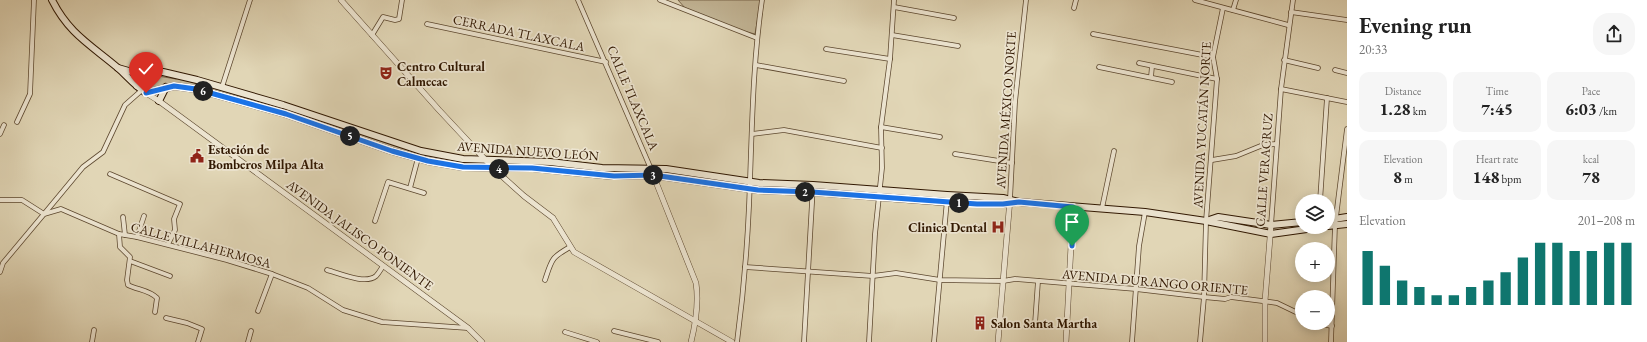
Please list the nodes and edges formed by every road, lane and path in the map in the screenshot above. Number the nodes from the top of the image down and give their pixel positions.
1 (34, 0) edge
2 (52, 0) edge
3 (250, 0) edge
4 (341, 0) edge
5 (402, 0) edge
6 (578, 0) edge
7 (660, 0) edge
8 (762, 0) edge
9 (894, 0) edge
10 (1026, 0) edge
11 (1076, 0) edge
12 (1195, 0) edge
13 (1236, 0) edge
14 (1293, 0) edge
15 (347, 3) edge
16 (894, 7) junction
17 (1074, 8) dead end
18 (1223, 8) junction
19 (1233, 10) junction
20 (1291, 12) junction
21 (954, 18) dead end
22 (1347, 20) edge
23 (427, 24) dead end
24 (1288, 25) junction
25 (1093, 34) dead end
26 (372, 35) junction
27 (892, 35) junction
28 (757, 38) junction
29 (958, 46) dead end
30 (826, 49) dead end
31 (1213, 57) junction
32 (890, 59) junction
33 (1284, 60) junction
34 (606, 62) junction
35 (1138, 63) dead end
36 (756, 65) junction
37 (1152, 66) junction
38 (1099, 67) dead end
39 (118, 68) junction
40 (1318, 68) dead end
41 (1335, 70) dead end
42 (150, 72) junction
43 (1347, 73) edge
44 (1151, 77) junction
45 (1217, 79) junction
46 (844, 81) dead end
47 (1172, 82) dead end
48 (166, 87) junction
49 (222, 88) junction
50 (1281, 89) junction
51 (141, 90) junction
52 (1327, 98) junction
53 (159, 101) junction
54 (1347, 102) edge
55 (16, 122) dead end
56 (4, 125) dead end
57 (881, 127) junction
58 (1347, 129) edge
59 (0, 134) edge
60 (752, 134) junction
61 (940, 137) dead end
62 (1276, 144) junction
63 (882, 148) junction
64 (1114, 151) dead end
65 (955, 154) dead end
66 (418, 158) junction
67 (486, 160) junction
68 (1212, 160) junction
69 (1012, 162) junction
70 (494, 169) junction
71 (652, 169) junction
72 (110, 174) dead end
73 (653, 175) junction
74 (750, 182) junction
75 (813, 185) junction
76 (410, 188) junction
77 (750, 190) junction
78 (424, 192) dead end
79 (812, 192) junction
80 (880, 194) junction
81 (1320, 194) edge
82 (947, 195) junction
83 (0, 200) edge
84 (1010, 201) junction
85 (946, 202) junction
86 (1073, 207) junction
87 (1102, 208) junction
88 (1145, 212) junction
89 (44, 214) junction
90 (144, 216) dead end
91 (122, 217) dead end
92 (1347, 217) edge
93 (375, 221) dead end
94 (1206, 221) junction
95 (1335, 222) junction
96 (1295, 223) edge
97 (1347, 224) edge
98 (1271, 225) junction
99 (1295, 231) edge
100 (119, 234) junction
101 (1271, 234) junction
102 (1335, 234) edge
103 (125, 235) junction
104 (137, 237) junction
105 (168, 244) junction
106 (570, 247) junction
107 (130, 261) junction
108 (383, 266) junction
109 (745, 267) junction
110 (327, 270) dead end
111 (0, 272) edge
112 (809, 272) junction
113 (272, 274) junction
114 (170, 276) dead end
115 (873, 276) junction
116 (546, 280) dead end
117 (940, 280) junction
118 (1003, 281) junction
119 (1038, 281) junction
120 (1070, 284) junction
121 (1136, 289) junction
122 (1333, 290) edge
123 (1204, 297) junction
124 (1265, 301) junction
125 (258, 311) dead end
126 (155, 312) dead end
127 (1295, 312) edge
128 (166, 318) dead end
129 (696, 321) junction
130 (1035, 324) dead end
131 (468, 328) junction
132 (94, 330) dead end
133 (1332, 330) edge
134 (251, 331) dead end
135 (614, 331) dead end
136 (565, 332) dead end
137 (92, 342) edge
138 (198, 342) edge
139 (248, 342) edge
140 (482, 342) edge
141 (597, 342) edge
142 (658, 342) edge
143 (691, 342) edge
144 (732, 342) edge
145 (737, 342) edge
146 (804, 342) edge
147 (869, 342) edge
148 (934, 342) edge
149 (998, 342) edge
150 (1066, 342) edge
151 (1132, 342) edge
152 (1200, 342) edge
153 (1265, 342) edge
154 (1331, 342) edge

1 - 55 street
2 - 39 main road
3 - 49 street
4 - 15 street
5 - 26 street
6 - 34 street, CALLE TLAXCALA
7 - 28 street
8 - 28 street
9 - 16 street
10 - 69 street, AVENIDA MÉXICO NORTE
11 - 17 street
12 - 18 street
13 - 19 street
14 - 20 street, CALLE VERACRUZ
15 - 26 street
16 - 21 street
16 - 27 street
18 - 19 street
18 - 31 street, AVENIDA YUCATÁN NORTE
19 - 24 street
20 - 22 street
20 - 24 street, CALLE VERACRUZ
23 - 34 street, CERRADA TLAXCALA
24 - 33 street, CALLE VERACRUZ
25 - 31 street
26 - 67 street
27 - 29 street
27 - 32 street
28 - 36 street
30 - 32 street
31 - 45 street, AVENIDA YUCATÁN NORTE
32 - 57 street
33 - 40 street
33 - 50 street, CALLE VERACRUZ
34 - 71 street, CALLE TLAXCALA
35 - 37 street
36 - 46 street
36 - 60 street
37 - 44 street
37 - 45 street
38 - 44 street
39 - 42 main road, AVENIDA NUEVO LEÓN
39 - 51 main road
41 - 43 street
42 - 49 main road, AVENIDA NUEVO LEÓN
42 - 51 main road
44 - 47 street
45 - 68 street, AVENIDA YUCATÁN NORTE
48 - 51 main road, AVENIDA NUEVO LEÓN
48 - 53 main road
48 - 66 main road, AVENIDA NUEVO LEÓN
49 - 67 main road, AVENIDA NUEVO LEÓN
50 - 52 street
50 - 62 street, CALLE VERACRUZ
51 - 53 street, AVENIDA JALISCO PONIENTE
51 - 89 street
52 - 54 street
52 - 81 street
53 - 108 street, AVENIDA JALISCO PONIENTE
56 - 59 street
57 - 61 street
57 - 63 street
58 - 95 street
60 - 63 street
60 - 74 street
62 - 68 street
62 - 98 street, CALLE VERACRUZ
63 - 80 street
64 - 87 street
65 - 69 street
66 - 70 main road, AVENIDA NUEVO LEÓN
66 - 76 street
67 - 70 street
67 - 71 main road, AVENIDA NUEVO LEÓN
68 - 94 street, AVENIDA YUCATÁN NORTE
69 - 84 street, AVENIDA MÉXICO NORTE
70 - 73 main road, AVENIDA NUEVO LEÓN
70 - 106 street
71 - 73 street, CALLE TLAXCALA
71 - 74 main road, AVENIDA NUEVO LEÓN
72 - 105 street
73 - 77 main road, AVENIDA NUEVO LEÓN
73 - 129 street, CALLE TLAXCALA
74 - 75 main road, AVENIDA NUEVO LEÓN
74 - 77 street
75 - 79 street
75 - 80 main road, AVENIDA NUEVO LEÓN
76 - 78 street
76 - 93 street
77 - 79 main road, AVENIDA NUEVO LEÓN
77 - 109 street
79 - 80 main road, AVENIDA NUEVO LEÓN
79 - 112 street
80 - 82 main road, AVENIDA NUEVO LEÓN
80 - 85 main road, AVENIDA NUEVO LEÓN
80 - 115 street
82 - 84 main road, AVENIDA NUEVO LEÓN
82 - 85 street
83 - 89 street
84 - 85 main road, AVENIDA NUEVO LEÓN
84 - 86 main road, AVENIDA NUEVO LEÓN
84 - 118 street, AVENIDA MÉXICO NORTE
85 - 117 street
86 - 87 main road, AVENIDA NUEVO LEÓN
86 - 120 street
87 - 88 main road, AVENIDA NUEVO LEÓN
88 - 94 main road, AVENIDA NUEVO LEÓN
88 - 121 street
89 - 100 street, CALLE VILLAHERMOSA
89 - 111 street
90 - 104 street
91 - 103 street
92 - 95 main road
94 - 98 main road, AVENIDA NUEVO LEÓN
94 - 101 main road, AVENIDA NUEVO LEÓN
94 - 123 street, AVENIDA YUCATÁN NORTE
95 - 97 main road
96 - 98 main road, AVENIDA NUEVO LEÓN
98 - 101 street, CALLE VERACRUZ
99 - 101 main road, AVENIDA NUEVO LEÓN
100 - 103 street, CALLE VILLAHERMOSA
100 - 107 street
101 - 124 street, CALLE VERACRUZ
102 - 122 street
103 - 104 street, CALLE VILLAHERMOSA
104 - 105 street, CALLE VILLAHERMOSA
105 - 113 street, CALLE VILLAHERMOSA
106 - 116 street
106 - 129 street
107 - 114 street
107 - 126 street
108 - 110 street
108 - 131 street, AVENIDA JALISCO PONIENTE
109 - 112 street, AVENIDA DURANGO ORIENTE
109 - 145 street
112 - 115 street, AVENIDA DURANGO ORIENTE
112 - 146 street
113 - 125 street
113 - 131 street, CALLE VILLAHERMOSA
115 - 117 street, AVENIDA DURANGO ORIENTE
115 - 147 street
117 - 118 street, AVENIDA DURANGO ORIENTE
117 - 148 street
118 - 119 street, AVENIDA DURANGO ORIENTE
118 - 149 street, AVENIDA MÉXICO NORTE
119 - 120 street, AVENIDA DURANGO ORIENTE
119 - 130 street
120 - 121 street, AVENIDA DURANGO ORIENTE
120 - 150 street
121 - 123 street, AVENIDA DURANGO ORIENTE
121 - 151 street
123 - 124 street, AVENIDA DURANGO ORIENTE
123 - 152 street, AVENIDA YUCATÁN NORTE
124 - 127 street, AVENIDA DURANGO ORIENTE
124 - 153 street, CALLE VERACRUZ
128 - 138 street
129 - 143 street, CALLE TLAXCALA
129 - 144 street
131 - 140 street, AVENIDA JALISCO PONIENTE
132 - 137 street
133 - 154 street
134 - 139 street
135 - 142 street
136 - 141 street

